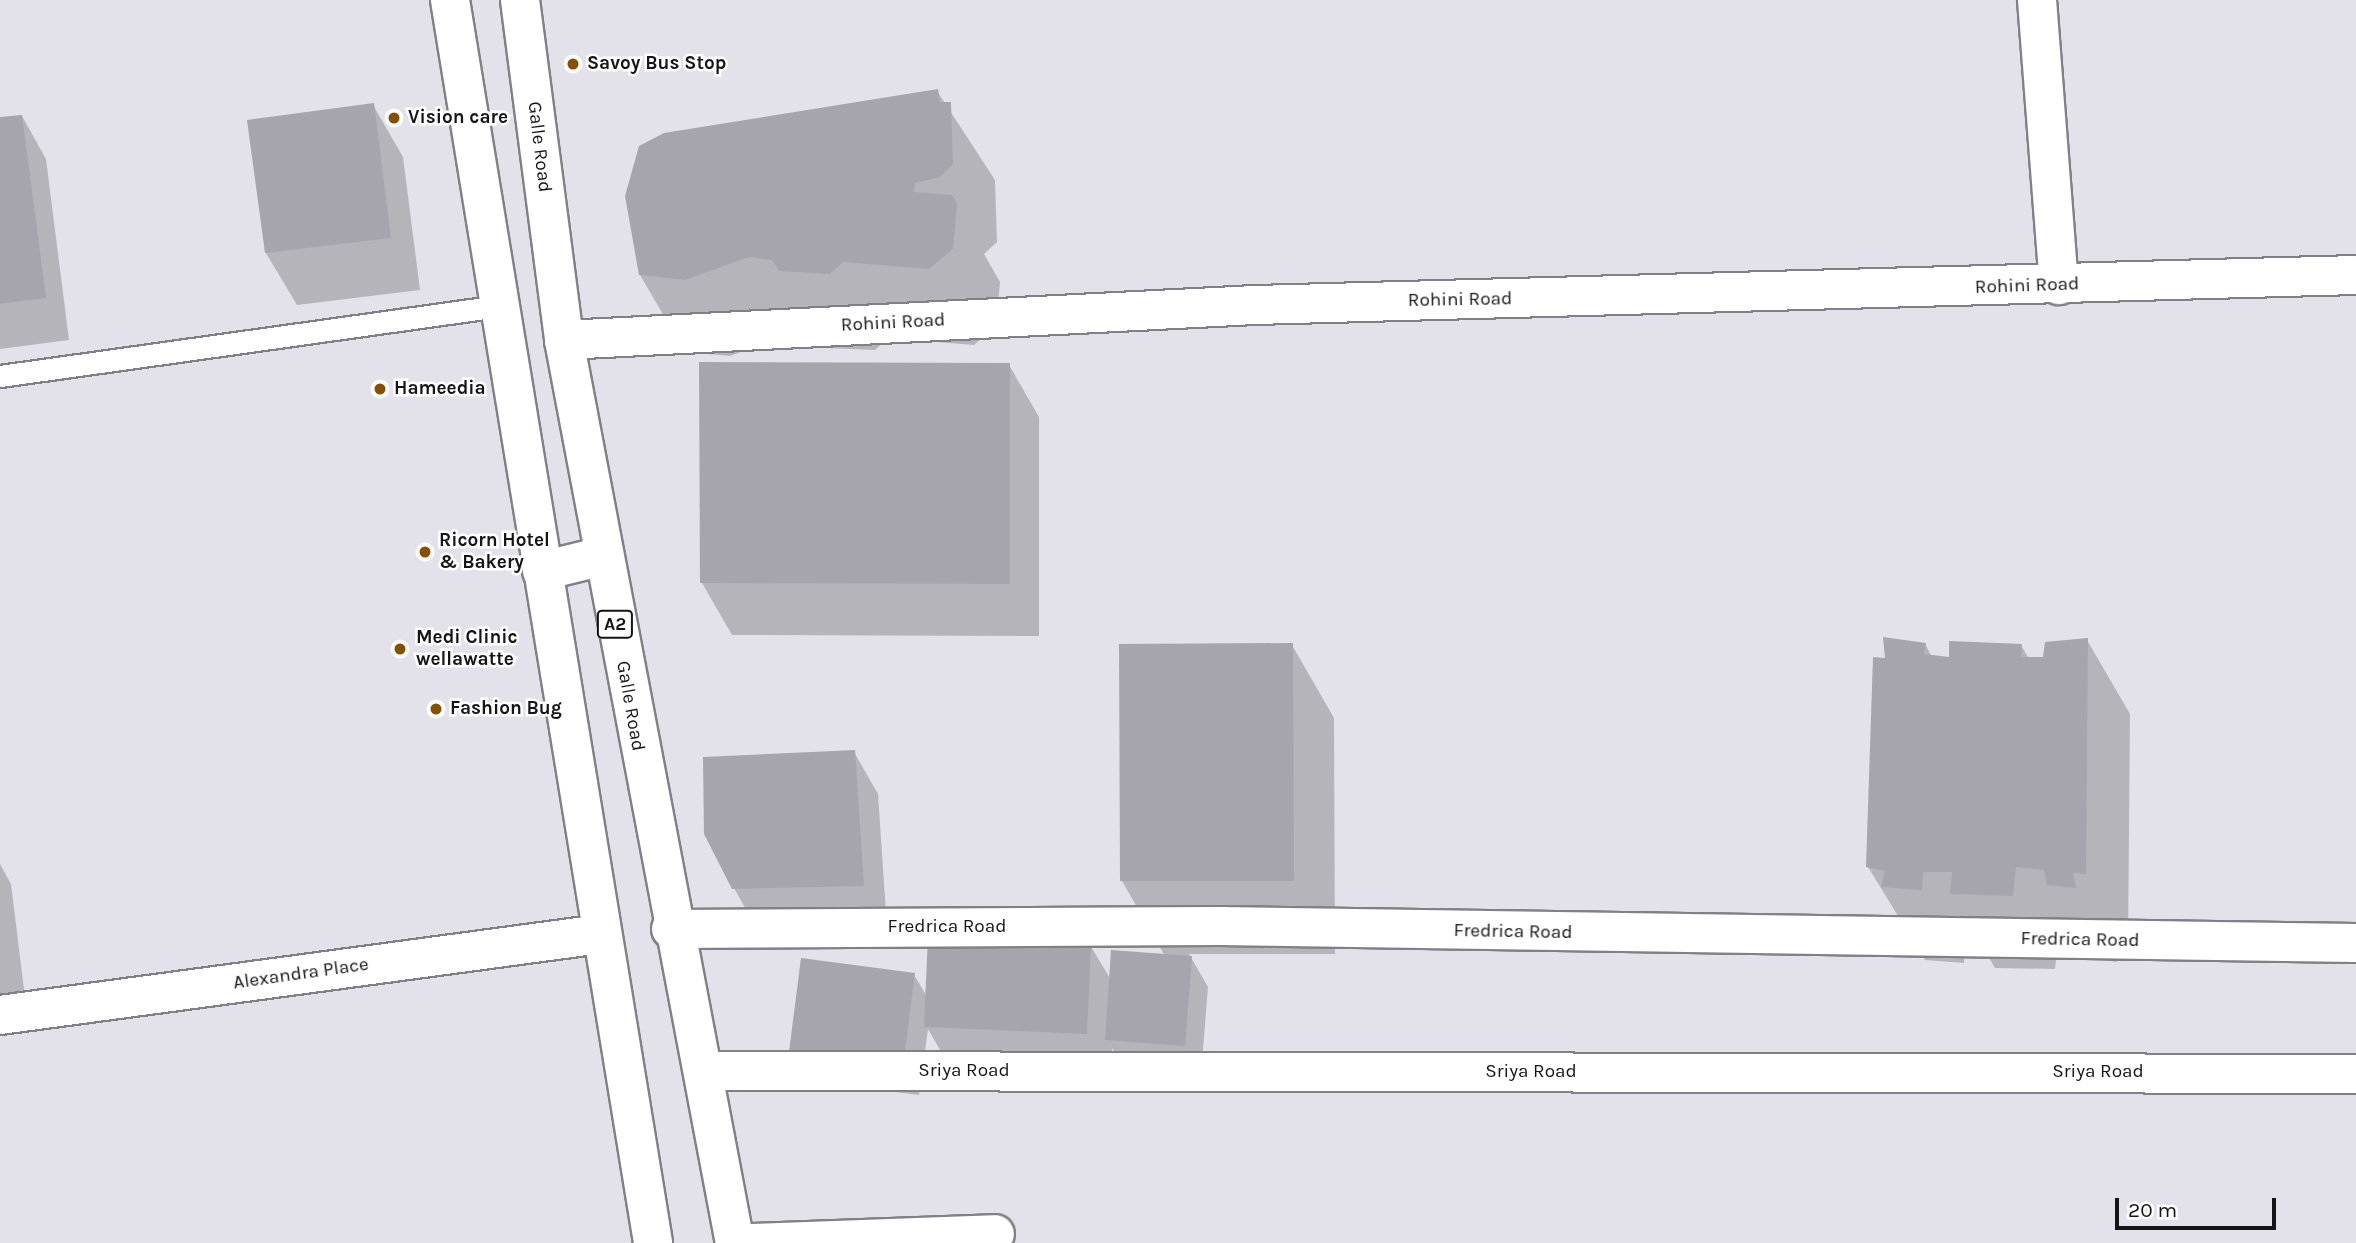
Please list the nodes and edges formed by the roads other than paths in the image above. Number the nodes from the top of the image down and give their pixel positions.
1 (450, 0) edge
2 (520, 0) edge
3 (2037, 0) edge
4 (2356, 275) edge
5 (2059, 285) junction
6 (499, 306) junction
7 (565, 340) junction
8 (0, 376) edge
9 (603, 556) junction
10 (542, 571) junction
11 (671, 929) junction
12 (601, 934) junction
13 (2356, 943) edge
14 (0, 1015) edge
15 (705, 1071) junction
16 (2356, 1074) edge
17 (995, 1234) dead end
18 (653, 1243) edge
19 (735, 1243) edge
20 (751, 1243) edge

1 - 6 main road
2 - 7 main road, Galle Road / A2
3 - 5 main road
4 - 5 main road, Rohini Road
5 - 7 main road, Rohini Road
6 - 8 lane
6 - 10 main road
7 - 9 main road, Galle Road / A2
9 - 10 main road
9 - 11 main road, Galle Road / A2
10 - 12 main road
11 - 13 main road, Fredrica Road
11 - 15 main road, Galle Road / A2
12 - 14 main road, Alexandra Place
12 - 18 main road
15 - 16 main road, Sriya Road
15 - 19 main road, Galle Road / A2
17 - 20 main road

